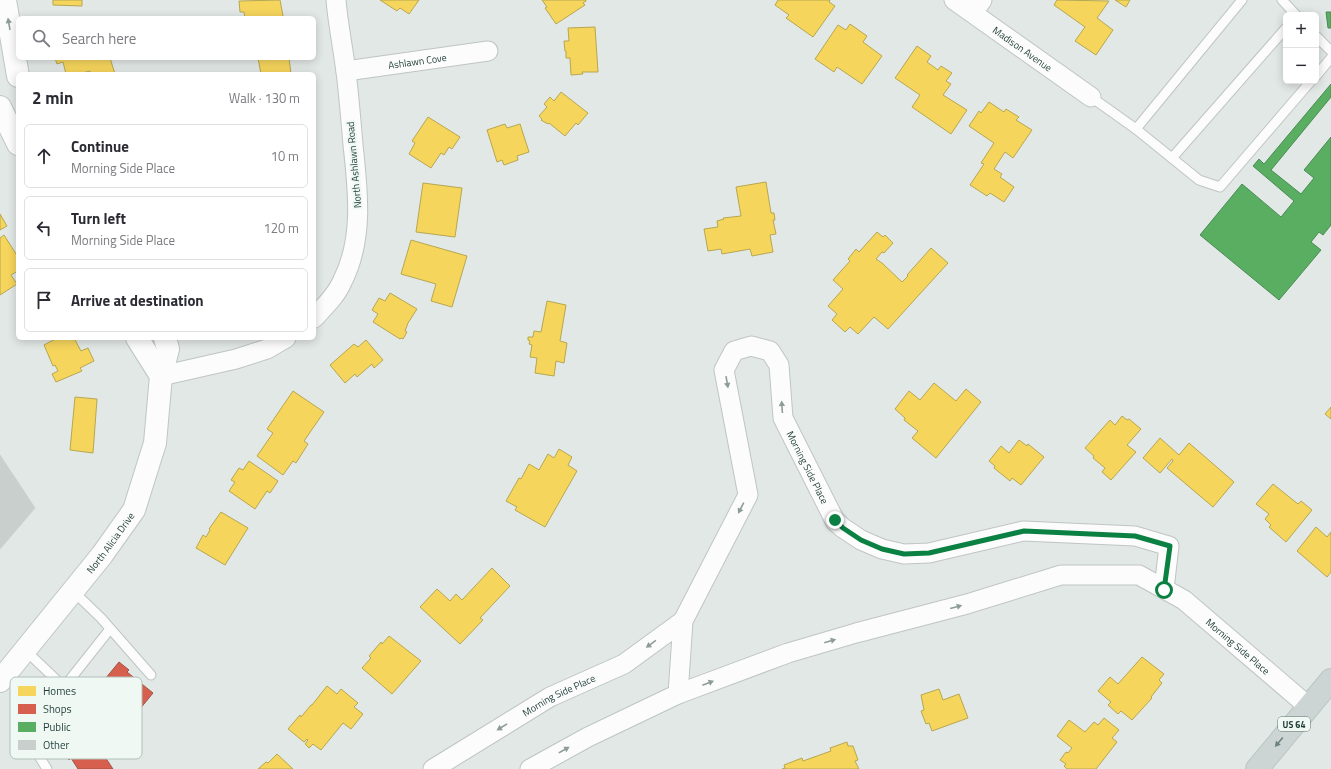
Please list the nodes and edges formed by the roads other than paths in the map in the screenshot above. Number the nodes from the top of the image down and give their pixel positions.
1 (5, 0) edge
2 (336, 0) edge
3 (954, 0) edge
4 (1242, 0) edge
5 (1282, 0) edge
6 (977, 7) edge
7 (1293, 12) edge
8 (1283, 31) edge
9 (1319, 39) edge
10 (488, 51) dead end
11 (1331, 51) edge
12 (1331, 58) edge
13 (346, 71) junction
14 (17, 72) edge
15 (1319, 72) edge
16 (1308, 84) edge
17 (1091, 97) joint
18 (0, 107) edge
19 (1136, 129) junction
20 (16, 140) edge
21 (1172, 158) junction
22 (316, 316) edge
23 (139, 340) edge
24 (166, 340) edge
25 (283, 340) edge
26 (161, 376) junction
27 (1164, 590) junction
28 (73, 591) junction
29 (683, 621) junction
30 (110, 628) junction
31 (25, 650) junction
32 (151, 675) dead end
33 (54, 677) edge
34 (71, 677) edge
35 (1331, 680) edge
36 (0, 681) edge
37 (678, 694) junction
38 (1309, 707) junction
39 (41, 759) edge
40 (47, 769) edge
41 (433, 769) edge
42 (530, 769) edge
43 (1257, 769) edge

14 -> 1 main road
2 - 13 street, North Ashlawn Road
3 - 6 street, Madison Avenue
4 - 19 lane
5 - 7 lane
6 - 17 street, Madison Avenue
8 - 21 lane
9 - 11 lane
10 - 13 street, Ashlawn Cove
12 - 15 lane
13 - 22 street, North Ashlawn Road
16 - 21 lane
17 - 19 lane
18 - 20 main road
19 - 21 lane
23 - 26 main road
24 - 26 main road, North Alicia Drive
25 - 26 street
26 - 28 main road, North Alicia Drive
27 -> 29 street, Morning Side Place
37 -> 27 street, Morning Side Place
27 - 38 street, Morning Side Place
28 - 30 lane
28 - 31 main road, North Alicia Drive
29 - 37 street, Morning Side Place
29 -> 41 street, Morning Side Place
30 - 32 lane
30 - 34 lane
31 - 33 lane
31 - 36 main road, North Alicia Drive
35 - 38 main road, US 64
42 -> 37 street, Morning Side Place
38 -> 43 main road, US 64
39 - 40 lane

